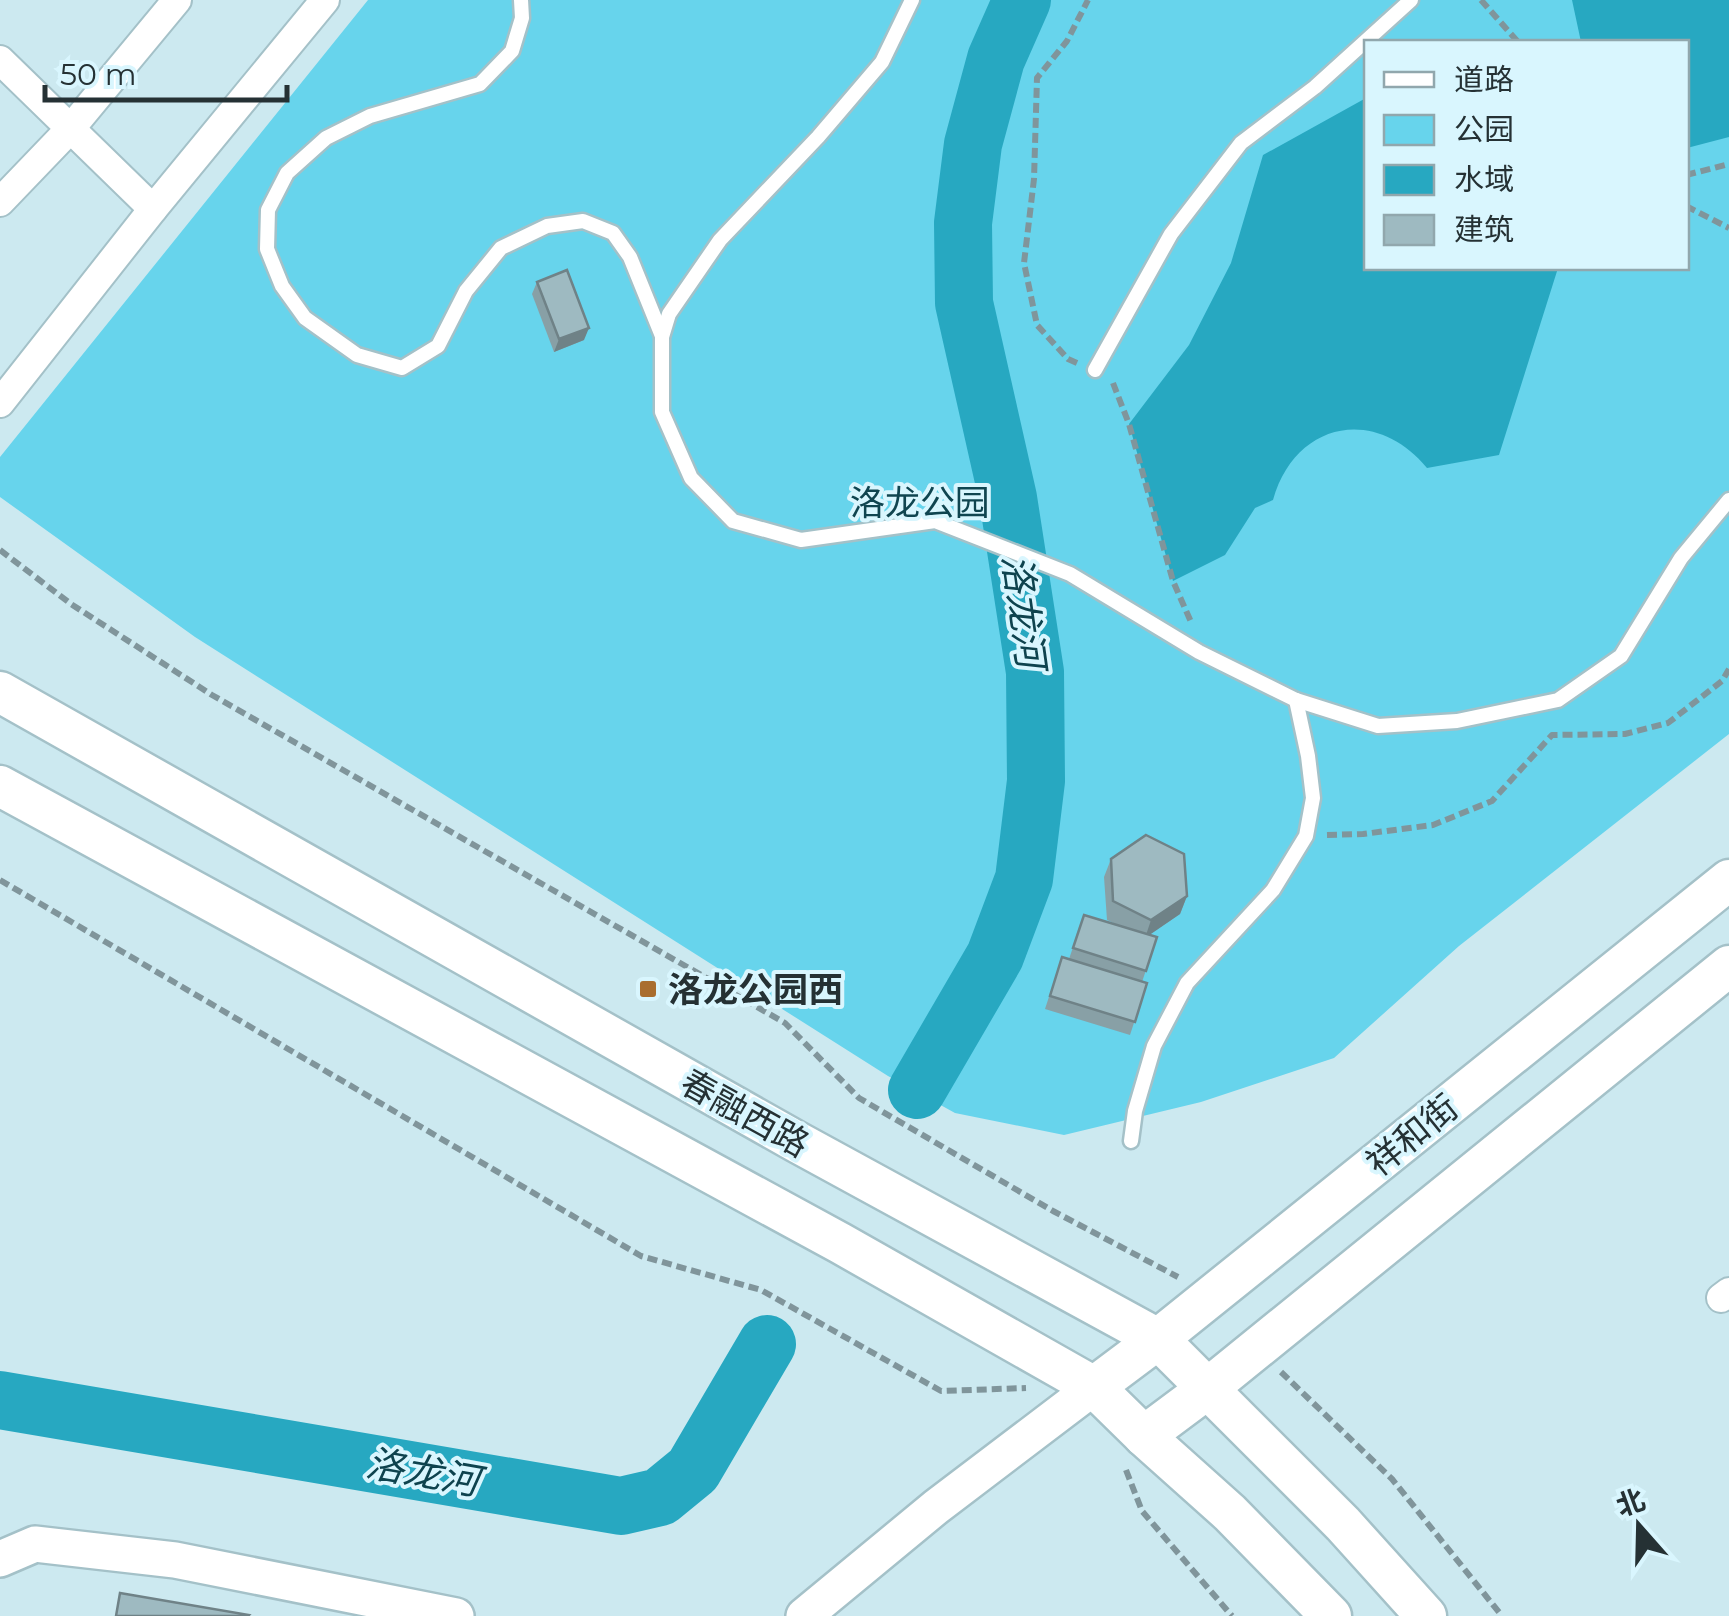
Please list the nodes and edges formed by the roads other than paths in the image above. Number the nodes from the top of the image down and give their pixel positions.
1 (177, 0) edge
2 (325, 0) edge
3 (522, 0) edge
4 (912, 0) edge
5 (1411, 0) edge
6 (1367, 40) edge
7 (1364, 43) edge
8 (0, 60) edge
9 (71, 128) junction
10 (0, 202) edge
11 (154, 209) junction
12 (662, 337) junction
13 (1095, 370) dead end
14 (0, 403) edge
15 (1729, 500) edge
16 (0, 692) edge
17 (1296, 700) junction
18 (0, 786) edge
19 (1729, 880) edge
20 (1729, 966) edge
21 (1131, 1141) dead end
22 (1158, 1339) junction
23 (1094, 1387) junction
24 (1207, 1389) junction
25 (1132, 1447) junction
26 (0, 1559) edge
27 (456, 1616) edge
28 (804, 1616) edge
29 (1331, 1616) edge
30 (1426, 1616) edge

1 - 9 street
2 - 11 street
3 - 12 lane
4 - 12 lane
5 - 6 lane
7 - 13 lane
8 - 9 street
9 - 10 street
9 - 11 street
11 - 14 street
12 - 17 lane
15 - 17 lane
16 - 22 main road, 春融西路
17 - 21 lane
18 - 23 main road, 春融西路
19 - 22 main road, 祥和街
20 - 24 main road, 祥和街
22 - 23 main road, 祥和街
22 - 24 main road, 春融西路
23 - 25 main road, 春融西路
23 - 28 street
24 - 25 main road, 祥和街
24 - 30 main road, 春融西路
25 - 29 main road, 春融西路
26 - 27 street

